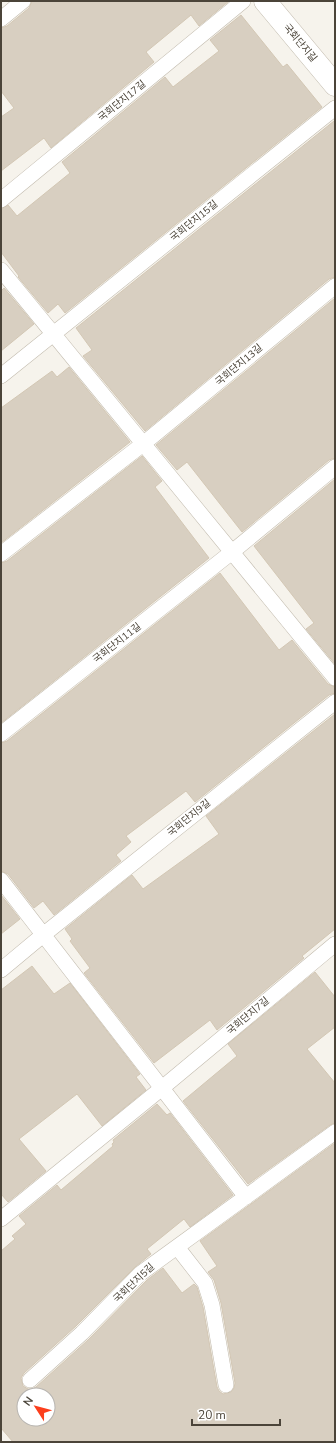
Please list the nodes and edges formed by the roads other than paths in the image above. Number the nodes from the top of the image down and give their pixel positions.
1 (23, 1) edge
2 (243, 1) edge
3 (265, 1) edge
4 (1, 19) edge
5 (335, 85) edge
6 (335, 108) edge
7 (1, 200) edge
8 (1, 270) edge
9 (335, 286) edge
10 (53, 334) junction
11 (1, 376) edge
12 (144, 444) junction
13 (335, 467) edge
14 (232, 552) junction
15 (1, 554) edge
16 (335, 678) edge
17 (335, 702) edge
18 (1, 734) edge
19 (1, 880) edge
20 (43, 935) junction
21 (335, 944) edge
22 (1, 970) edge
23 (162, 1088) junction
24 (335, 1132) edge
25 (246, 1197) junction
26 (1, 1219) edge
27 (177, 1248) junction
28 (30, 1380) dead end
29 (226, 1385) dead end

1 - 4 lane
2 - 7 lane, 국회단지17길
3 - 5 street, 국회단지길
6 - 10 lane, 국회단지15길
8 - 10 lane
9 - 12 lane, 국회단지13길
10 - 11 lane, 국회단지15길
10 - 12 lane
12 - 14 lane
12 - 15 lane, 국회단지13길
13 - 14 lane, 국회단지11길
14 - 16 lane
14 - 18 lane, 국회단지11길
17 - 20 lane, 국회단지9길
19 - 20 lane
20 - 22 lane, 국회단지9길
20 - 23 lane
21 - 23 lane, 국회단지7길
23 - 25 lane
23 - 26 lane, 국회단지7길
24 - 25 lane, 국회단지5길
25 - 27 lane, 국회단지5길
27 - 28 lane, 국회단지5길
27 - 29 lane

